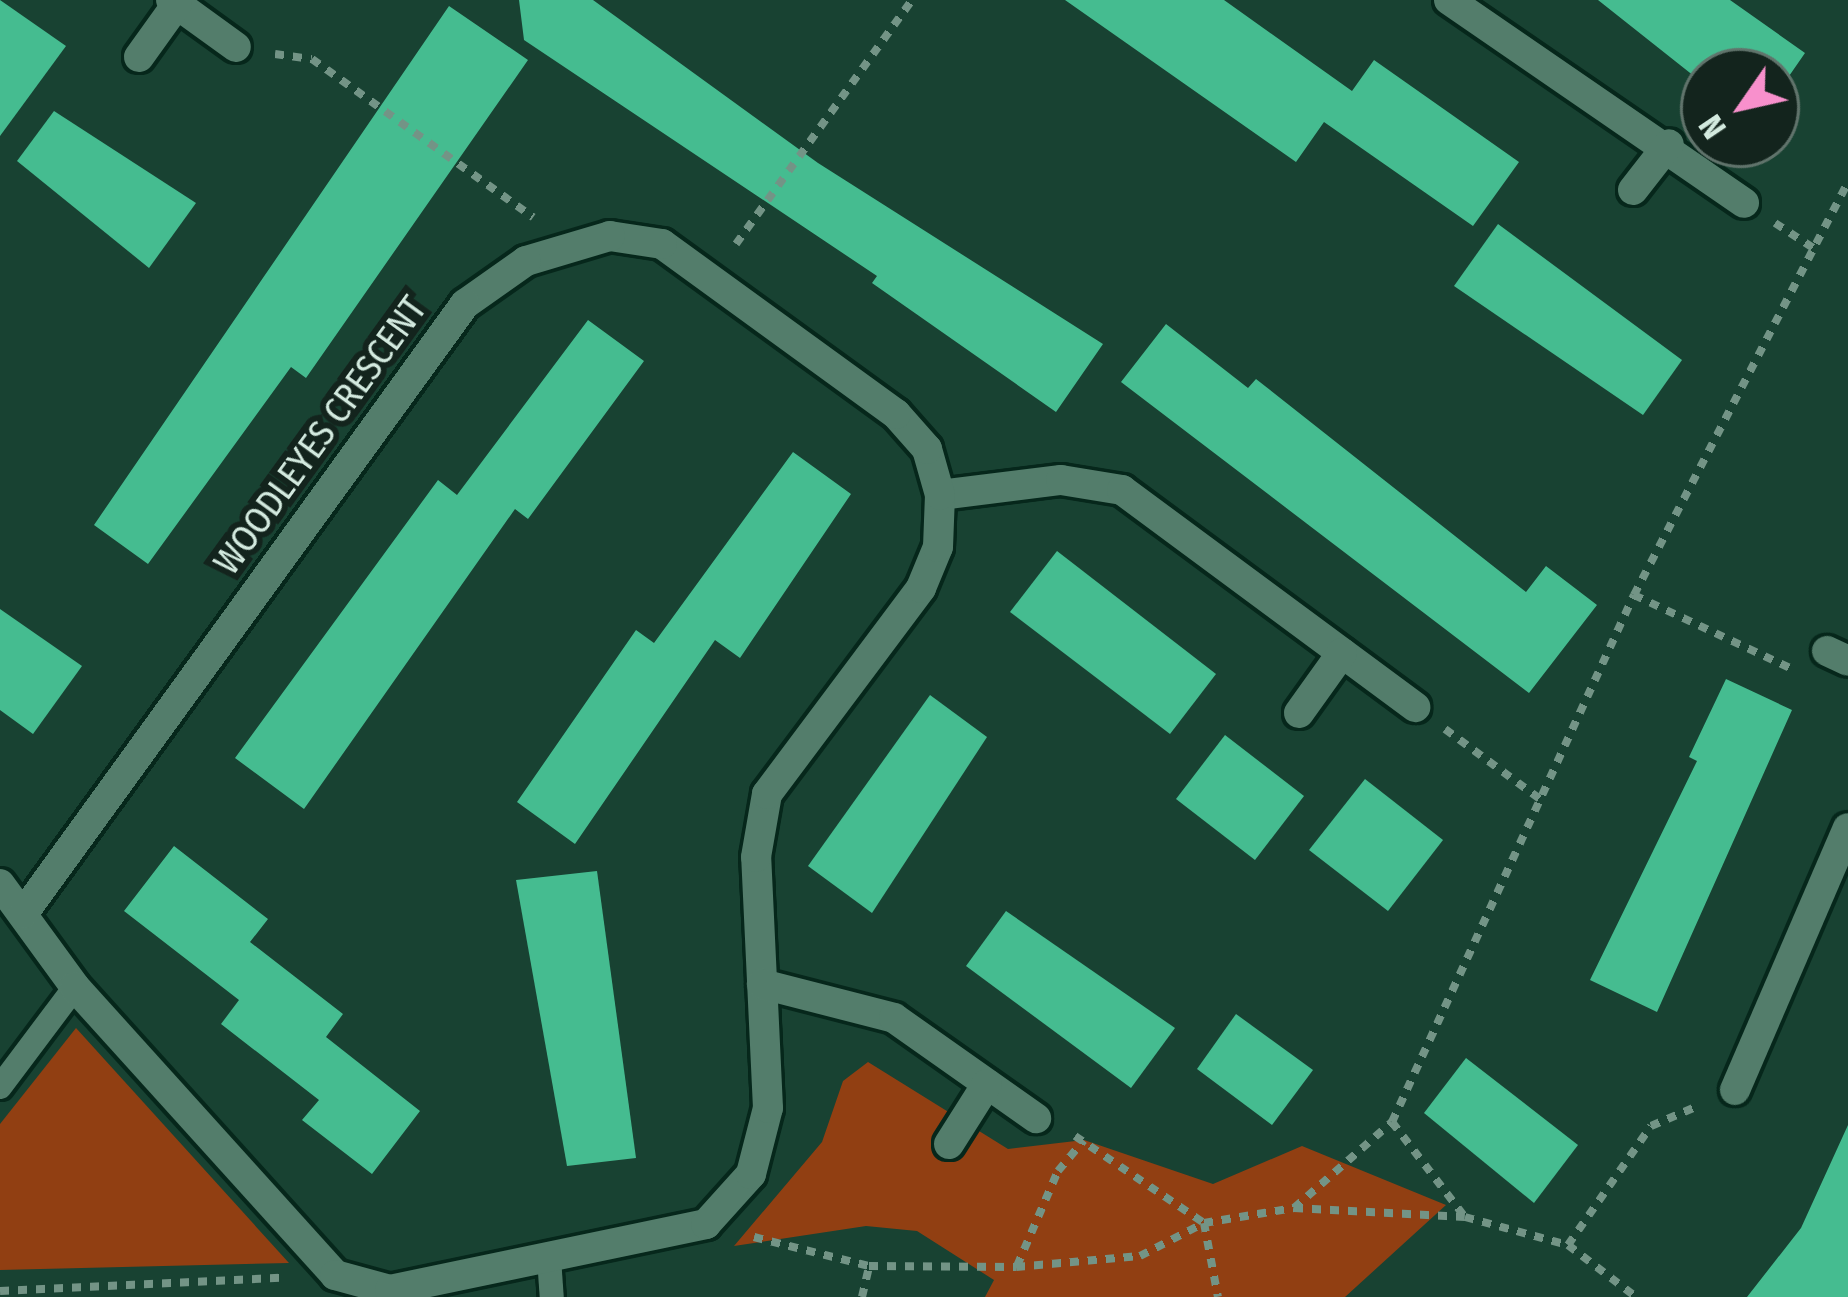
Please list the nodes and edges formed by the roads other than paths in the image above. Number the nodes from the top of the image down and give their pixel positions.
1 (1449, 0) edge
2 (174, 2) edge
3 (236, 47) road end
4 (139, 57) dead end
5 (1669, 144) junction
6 (1633, 190) dead end
7 (1744, 203) dead end
8 (940, 495) junction
9 (1342, 653) junction
10 (1415, 706) road end
11 (1300, 713) dead end
12 (1848, 828) edge
13 (0, 884) edge
14 (23, 914) junction
15 (762, 984) junction
16 (75, 987) junction
17 (987, 1084) junction
18 (0, 1087) edge
19 (1735, 1090) road end
20 (1036, 1118) road end
21 (949, 1144) dead end
22 (549, 1258) junction
23 (389, 1293) edge
24 (553, 1297) edge

1 - 5 street
2 - 3 street
2 - 4 street
5 - 6 street
5 - 7 street
8 - 9 street
8 - 14 street, WOODLEYES CRESCENT
8 - 15 street
9 - 10 street
9 - 11 street
12 - 19 street
13 - 14 street
14 - 16 street
15 - 17 street
15 - 22 street
16 - 18 lane
16 - 23 street
17 - 20 street
17 - 21 street
22 - 23 street
22 - 24 lane

